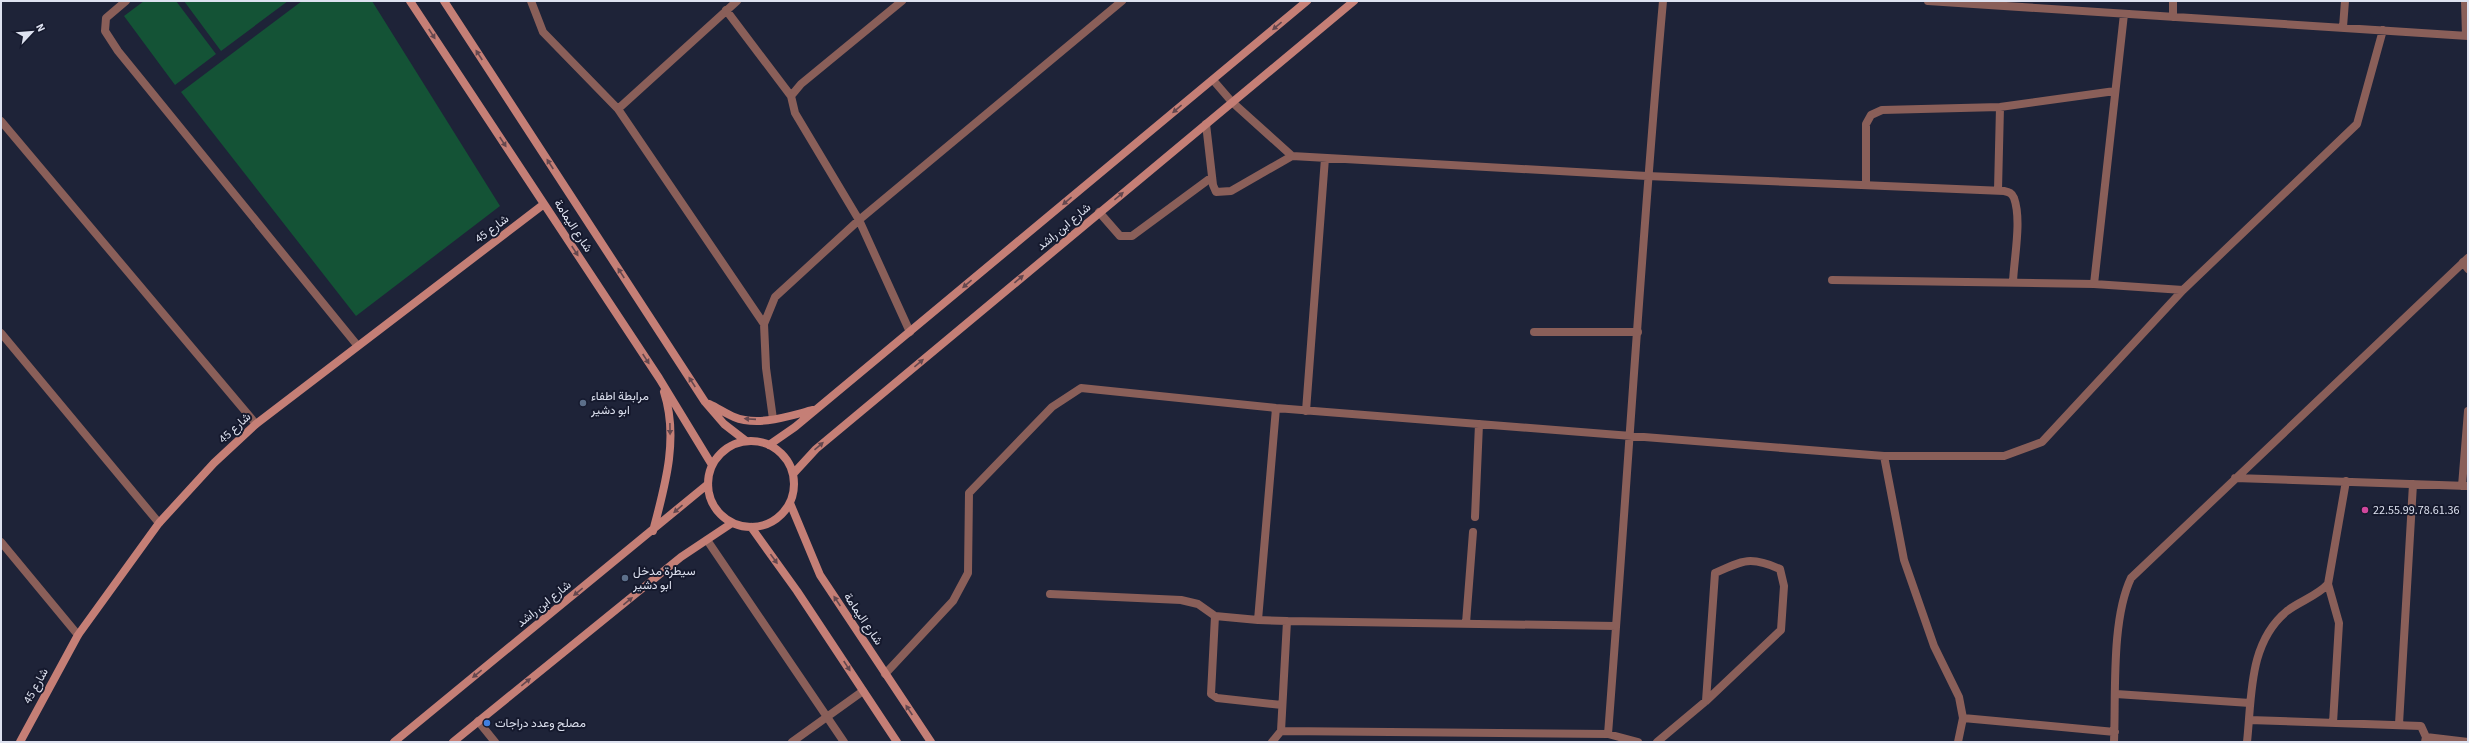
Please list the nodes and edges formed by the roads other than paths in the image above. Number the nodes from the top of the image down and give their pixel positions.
1 (126, 1) edge
2 (410, 1) edge
3 (444, 1) edge
4 (531, 1) edge
5 (737, 1) edge
6 (902, 1) edge
7 (1122, 1) edge
8 (1307, 1) edge
9 (1354, 1) edge
10 (1663, 1) edge
11 (1928, 1) edge
12 (2173, 1) edge
13 (2345, 1) edge
14 (2465, 1) edge
15 (726, 10) junction
16 (2124, 14) junction
17 (2173, 17) junction
18 (2343, 27) junction
19 (2382, 30) junction
20 (2467, 36) edge
21 (1213, 80) junction
22 (2115, 92) junction
23 (791, 96) junction
24 (1232, 102) junction
25 (2000, 107) junction
26 (618, 109) junction
27 (1, 121) edge
28 (1206, 124) junction
29 (1292, 156) junction
30 (1326, 158) junction
31 (1647, 176) junction
32 (1212, 177) junction
33 (1866, 185) junction
34 (1998, 190) junction
35 (544, 204) junction
36 (1100, 212) junction
37 (859, 220) junction
38 (2466, 260) edge
39 (2468, 269) edge
40 (1832, 280) dead end
41 (2013, 282) junction
42 (2094, 284) junction
43 (2183, 290) junction
44 (764, 324) junction
45 (910, 332) junction
46 (1534, 332) dead end
47 (1638, 332) junction
48 (1, 333) edge
49 (357, 346) junction
50 (659, 378) junction
51 (705, 402) junction
52 (1276, 408) junction
53 (816, 410) junction
54 (1306, 411) junction
55 (2468, 411) edge
56 (773, 419) junction
57 (256, 424) junction
58 (1480, 424) junction
59 (1631, 435) junction
60 (746, 441) junction
61 (769, 445) junction
62 (1884, 456) junction
63 (712, 465) junction
64 (793, 474) junction
65 (2235, 478) junction
66 (2346, 481) junction
67 (708, 484) junction
68 (2413, 484) junction
69 (2465, 486) edge
70 (790, 503) junction
71 (1475, 517) dead end
72 (159, 523) junction
73 (732, 523) junction
74 (751, 527) junction
75 (653, 531) junction
76 (1473, 532) dead end
77 (707, 540) junction
78 (1, 542) edge
79 (2328, 584) junction
80 (1050, 594) dead end
81 (1215, 616) junction
82 (1258, 620) junction
83 (1287, 621) junction
84 (1466, 623) junction
85 (1616, 626) junction
86 (78, 635) junction
87 (885, 674) junction
88 (863, 690) junction
89 (2116, 694) junction
90 (1706, 700) junction
91 (2250, 703) junction
92 (1282, 705) junction
93 (828, 718) junction
94 (1963, 718) junction
95 (2249, 720) junction
96 (478, 721) junction
97 (2333, 723) junction
98 (2399, 724) junction
99 (1281, 731) junction
100 (2115, 732) junction
101 (1608, 734) junction
102 (2426, 739) edge
103 (20, 742) edge
104 (394, 742) edge
105 (453, 742) edge
106 (495, 742) edge
107 (792, 742) edge
108 (844, 742) edge
109 (897, 742) edge
110 (931, 742) edge
111 (1272, 742) edge
112 (1638, 742) edge
113 (1657, 742) edge
114 (1958, 742) edge
115 (2114, 742) edge
116 (2247, 742) edge
117 (2468, 742) edge

1 - 49 street
2 -> 35 main road, شارع اليمامة
51 -> 3 main road, شارع اليمامة
4 - 26 street
5 - 15 street
6 - 23 street
7 - 37 street
8 -> 21 main road, شارع ابن راشد
9 - 24 main road, شارع ابن راشد
10 - 31 street
11 - 16 street
12 - 17 street
13 - 18 street
14 - 20 street
15 - 23 street
15 - 26 street
16 - 17 street
16 - 22 street
17 - 18 street
18 - 19 street
19 - 20 street
19 - 43 street
21 - 24 street
21 -> 45 main road, شارع ابن راشد
22 - 25 street
22 - 42 street
23 - 37 street
24 - 28 main road, شارع ابن راشد
24 - 29 street
25 - 33 street
25 - 34 street
26 - 44 street
27 - 57 street
28 - 32 street
36 -> 28 main road, شارع ابن راشد
29 - 30 street
29 - 32 street
30 - 31 street
30 - 54 street
31 - 33 street
31 - 47 street
32 - 36 street
33 - 34 street
34 - 41 street
35 - 49 main road, شارع 45
35 -> 50 main road, شارع اليمامة
64 -> 36 main road, شارع ابن راشد
37 - 44 street
37 - 45 street
38 - 39 street
38 - 65 street
40 - 41 street
41 - 42 street
42 - 43 street
43 - 62 street
44 - 56 street
45 - 53 main road, شارع ابن راشد
46 - 47 street
47 - 59 street
48 - 72 street
49 - 57 main road, شارع 45
50 - 63 main road, شارع اليمامة
50 -> 75 main road
56 -> 51 main road
51 - 60 main road, شارع اليمامة
52 - 54 street
52 - 82 street
52 - 87 street
53 - 56 main road
53 - 61 main road, شارع ابن راشد
54 - 58 street
55 - 69 street
57 - 72 main road, شارع 45
58 - 59 street
58 - 71 street
59 - 62 street
59 - 85 street
60 - 61 main road
60 - 63 main road
61 - 64 main road
62 - 94 street
63 - 67 main road
64 - 70 main road
65 - 66 street
65 - 89 street
66 - 68 street
66 - 79 street
67 - 73 main road
67 -> 75 main road, شارع ابن راشد
68 - 69 street
68 - 98 street
70 - 74 main road
87 -> 70 main road, شارع اليمامة
72 - 86 main road, شارع 45
73 - 74 main road
73 - 77 main road
74 -> 88 main road
75 -> 104 main road, شارع ابن راشد
76 - 84 street
77 - 93 street
96 -> 77 main road
78 - 86 street
79 - 91 street
79 - 97 street
80 - 81 street
81 - 82 street
81 - 92 street
82 - 83 street
83 - 84 street
83 - 92 street
84 - 85 street
85 - 101 street
86 - 103 main road, شارع 45
110 -> 87 main road, شارع اليمامة
88 - 93 street
88 - 109 main road
89 - 91 street
89 - 100 street
90 - 90 street
90 - 113 street
91 - 95 street
92 - 99 street
93 - 107 street
93 - 108 street
94 - 100 street
94 - 114 street
95 - 97 street
95 - 116 street
96 - 105 main road
96 - 106 street
97 - 98 street
98 - 102 street
99 - 101 street
99 - 111 street
100 - 115 street
101 - 112 street
102 - 117 street

